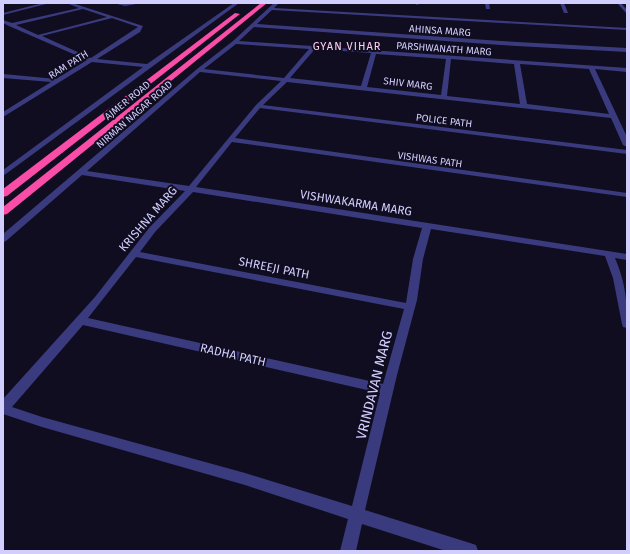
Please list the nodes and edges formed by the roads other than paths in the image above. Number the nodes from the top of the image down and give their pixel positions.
1 (48, 3) edge
2 (68, 3) edge
3 (115, 3) edge
4 (140, 3) edge
5 (237, 3) edge
6 (252, 3) edge
7 (264, 3) edge
8 (277, 3) edge
9 (562, 3) edge
10 (619, 3) edge
11 (83, 8) junction
12 (270, 9) junction
13 (566, 12) dead end
14 (627, 13) edge
15 (3, 14) edge
16 (112, 17) junction
17 (3, 21) edge
18 (11, 25) junction
19 (252, 25) junction
20 (627, 29) edge
21 (314, 30) junction
22 (38, 36) junction
23 (309, 36) dead end
24 (305, 41) dead end
25 (235, 42) junction
26 (360, 42) junction
27 (301, 47) junction
28 (313, 48) junction
29 (627, 50) edge
30 (374, 52) junction
31 (449, 57) junction
32 (91, 60) junction
33 (517, 62) junction
34 (148, 66) junction
35 (591, 68) junction
36 (200, 70) junction
37 (627, 70) edge
38 (3, 76) edge
39 (284, 80) junction
40 (56, 82) junction
41 (364, 88) junction
42 (444, 97) junction
43 (258, 106) junction
44 (524, 106) junction
45 (4, 113) edge
46 (613, 116) junction
47 (231, 140) junction
48 (627, 145) edge
49 (627, 152) edge
50 (81, 172) junction
51 (3, 174) edge
52 (190, 190) junction
53 (3, 194) edge
54 (627, 195) edge
55 (3, 212) edge
56 (427, 226) junction
57 (3, 239) edge
58 (134, 254) junction
59 (609, 255) junction
60 (627, 257) edge
61 (410, 307) junction
62 (79, 320) junction
63 (627, 324) edge
64 (387, 390) junction
65 (3, 408) edge
66 (357, 515) junction
67 (348, 551) edge
68 (470, 551) edge

1 - 15 street
2 - 11 street
3 - 4 street
5 - 34 street
6 - 53 highway, AJMER ROAD
7 - 55 highway, AJMER ROAD
8 - 12 street, NIRMAN NAGAR ROAD
9 - 13 street
10 - 14 street
11 - 16 street
11 - 18 street
12 - 19 street, NIRMAN NAGAR ROAD
12 - 20 street
16 - 22 street
16 - 32 street, RAM PATH
17 - 18 street
18 - 22 street
19 - 21 street, AHINSA MARG
19 - 25 street, NIRMAN NAGAR ROAD
21 - 23 street
21 - 26 street, AHINSA MARG
22 - 32 street
24 - 27 street
25 - 27 street, PARSHWANATH MARG
25 - 36 street, NIRMAN NAGAR ROAD
26 - 28 street, PARSHWANATH MARG
26 - 29 street, AHINSA MARG
26 - 30 street, PARSHWANATH MARG
27 - 28 street, PARSHWANATH MARG
28 - 39 street, KRISHNA MARG
30 - 31 street, PARSHWANATH MARG
30 - 41 street
31 - 33 street, PARSHWANATH MARG
31 - 42 street
32 - 34 street
32 - 40 street, RAM PATH
33 - 35 street, PARSHWANATH MARG
33 - 44 street
34 - 51 street
35 - 37 street, PARSHWANATH MARG
35 - 46 street
36 - 39 street, SHIV MARG
36 - 50 street, NIRMAN NAGAR ROAD
38 - 40 street
39 - 41 street, SHIV MARG
39 - 43 street, KRISHNA MARG
40 - 45 street, RAM PATH
41 - 42 street, SHIV MARG
42 - 44 street, SHIV MARG
43 - 47 street, KRISHNA MARG
43 - 49 street, POLICE PATH
44 - 46 street, SHIV MARG
46 - 48 street
47 - 52 street, KRISHNA MARG
47 - 54 street, VISHWAS PATH
50 - 52 street, VISHWAKARMA MARG
50 - 57 street, NIRMAN NAGAR ROAD
52 - 56 street, VISHWAKARMA MARG
52 - 58 street, KRISHNA MARG
56 - 59 street, VISHWAKARMA MARG
56 - 61 street, VRINDAVAN MARG
58 - 61 street, SHREEJI PATH
58 - 62 street, KRISHNA MARG
59 - 60 street, VISHWAKARMA MARG
59 - 63 street
61 - 64 street, VRINDAVAN MARG
62 - 64 street, RADHA PATH
62 - 65 street, KRISHNA MARG
64 - 66 street, VRINDAVAN MARG
65 - 66 street
66 - 67 street, VRINDAVAN MARG
66 - 68 street

